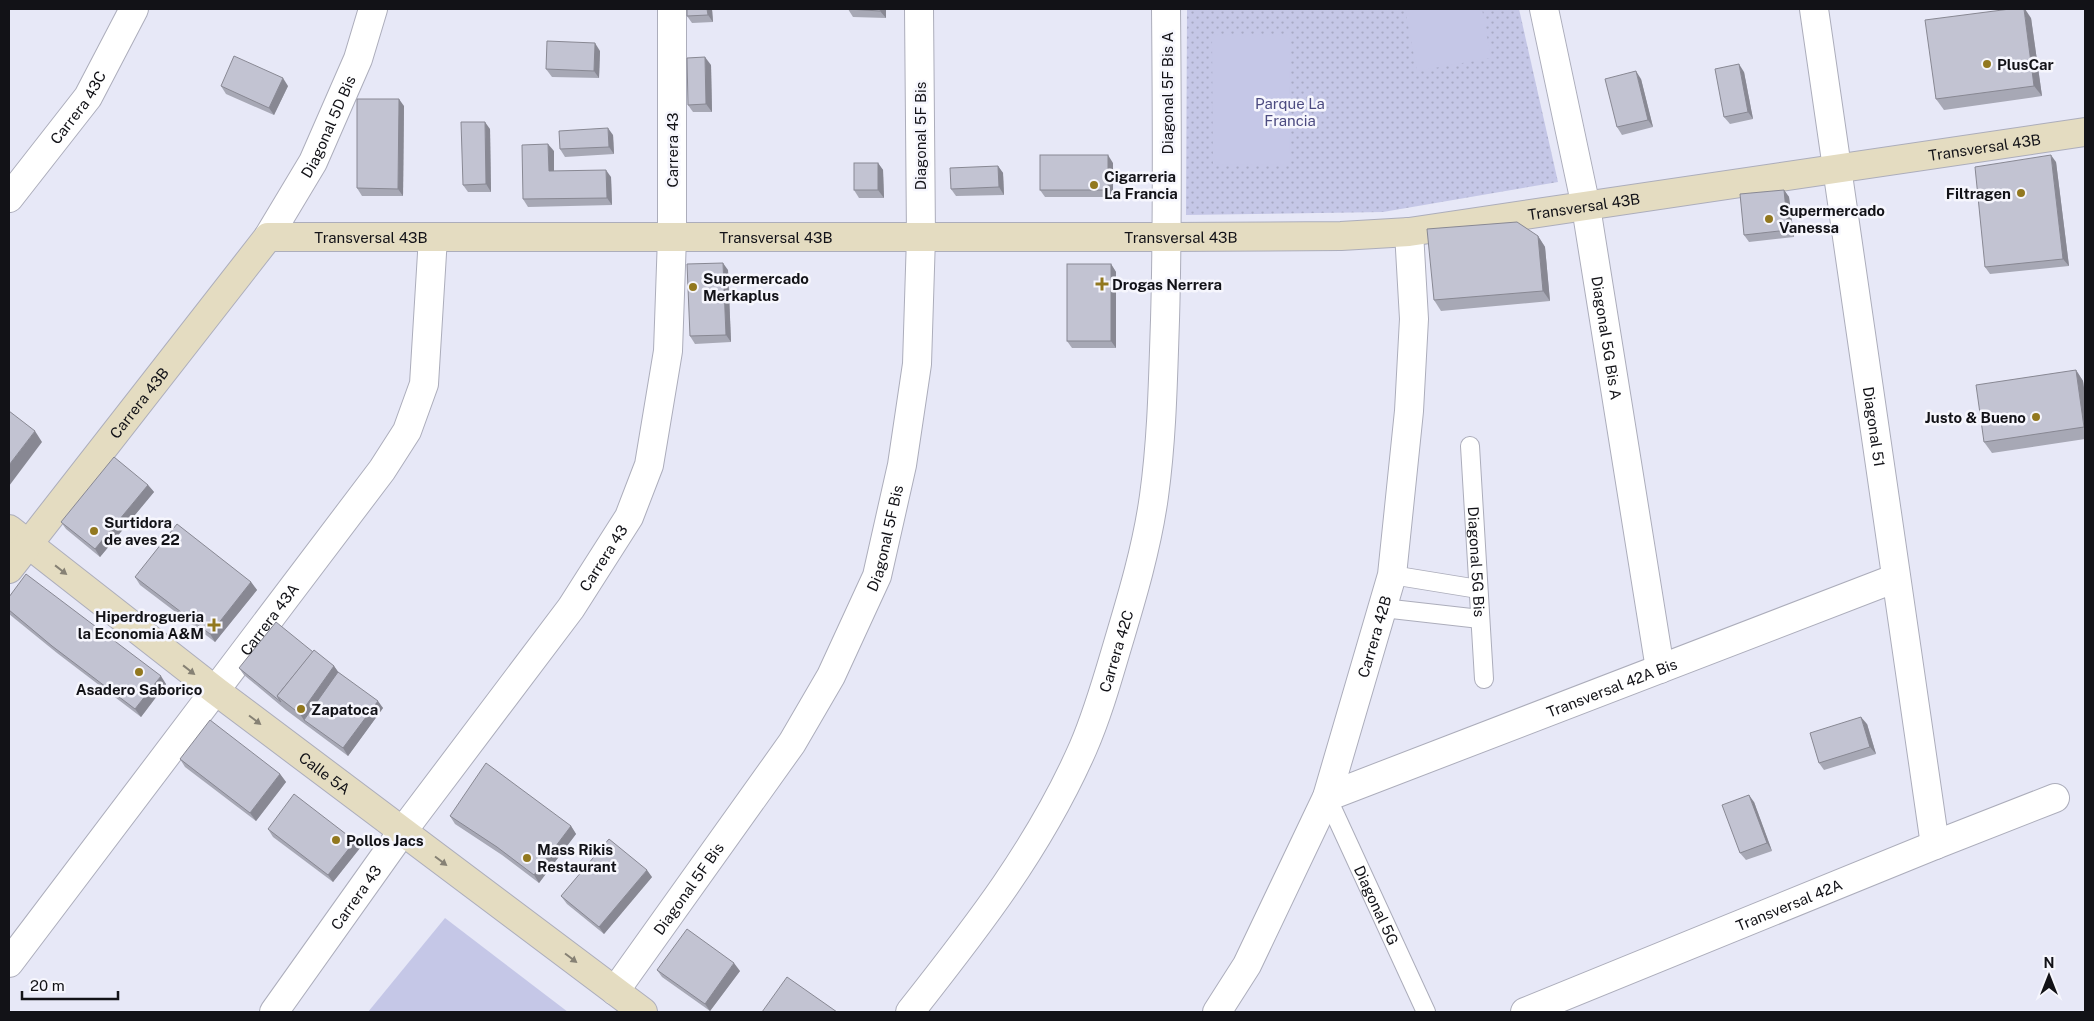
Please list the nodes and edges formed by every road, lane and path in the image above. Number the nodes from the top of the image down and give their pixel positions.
1 (134, 9) edge
2 (373, 9) edge
3 (672, 9) edge
4 (919, 9) edge
5 (1166, 9) edge
6 (1544, 9) edge
7 (1814, 9) edge
8 (2085, 132) edge
9 (1837, 170) junction
10 (9, 198) edge
11 (1586, 207) junction
12 (1409, 232) junction
13 (268, 237) junction
14 (433, 237) junction
15 (672, 237) junction
16 (921, 237) junction
17 (1167, 237) junction
18 (1470, 446) dead end
19 (19, 537) edge
20 (9, 569) edge
21 (1392, 576) junction
22 (1896, 578) junction
23 (1478, 589) junction
24 (1383, 608) junction
25 (1480, 619) junction
26 (1660, 669) junction
27 (1484, 679) dead end
28 (216, 691) junction
29 (1327, 797) junction
30 (2055, 798) dead end
31 (402, 832) junction
32 (1935, 845) junction
33 (9, 963) edge
34 (615, 992) junction
35 (274, 1012) edge
36 (642, 1012) edge
37 (910, 1012) edge
38 (1217, 1012) edge
39 (1426, 1012) edge
40 (1524, 1012) edge

1 - 10 street, Carrera 43C
2 - 13 street, Diagonal 5D Bis
3 - 15 street, Carrera 43
4 - 16 street, Diagonal 5F Bis
5 - 17 street, Diagonal 5F Bis A
6 - 11 street, Diagonal 5G Bis A
7 - 9 street, Diagonal 51
8 - 9 street, Transversal 43B
9 - 11 street, Transversal 43B
9 - 22 street, Diagonal 51
11 - 12 street, Transversal 43B
11 - 26 street, Diagonal 5G Bis A
12 - 17 street, Transversal 43B
12 - 21 street, Carrera 42B
13 - 14 street, Transversal 43B
13 - 19 street, Carrera 43B
14 - 15 street, Transversal 43B
14 - 28 street, Carrera 43A
15 - 16 street, Transversal 43B
15 - 31 street, Carrera 43
16 - 17 street, Transversal 43B
16 - 34 street, Diagonal 5F Bis
17 - 37 street, Carrera 42C
18 - 23 lane, Diagonal 5G Bis
19 - 20 street, Carrera 43B
19 -> 28 street, Calle 5A
21 - 23 lane
21 - 24 street, Carrera 42B
22 - 26 street, Transversal 42A Bis
22 - 32 street, Diagonal 51
23 - 25 lane, Diagonal 5G Bis
24 - 25 lane
24 - 29 street, Carrera 42B
25 - 27 lane, Diagonal 5G Bis
26 - 29 street, Transversal 42A Bis
28 -> 31 street, Calle 5A
28 - 33 street, Carrera 43A
29 - 38 street, Carrera 42B
29 - 39 lane, Diagonal 5G
30 - 32 street, Transversal 42A
31 -> 34 street, Calle 5A
31 - 35 street, Carrera 43
32 - 40 street, Transversal 42A
34 - 36 street, Calle 5A

